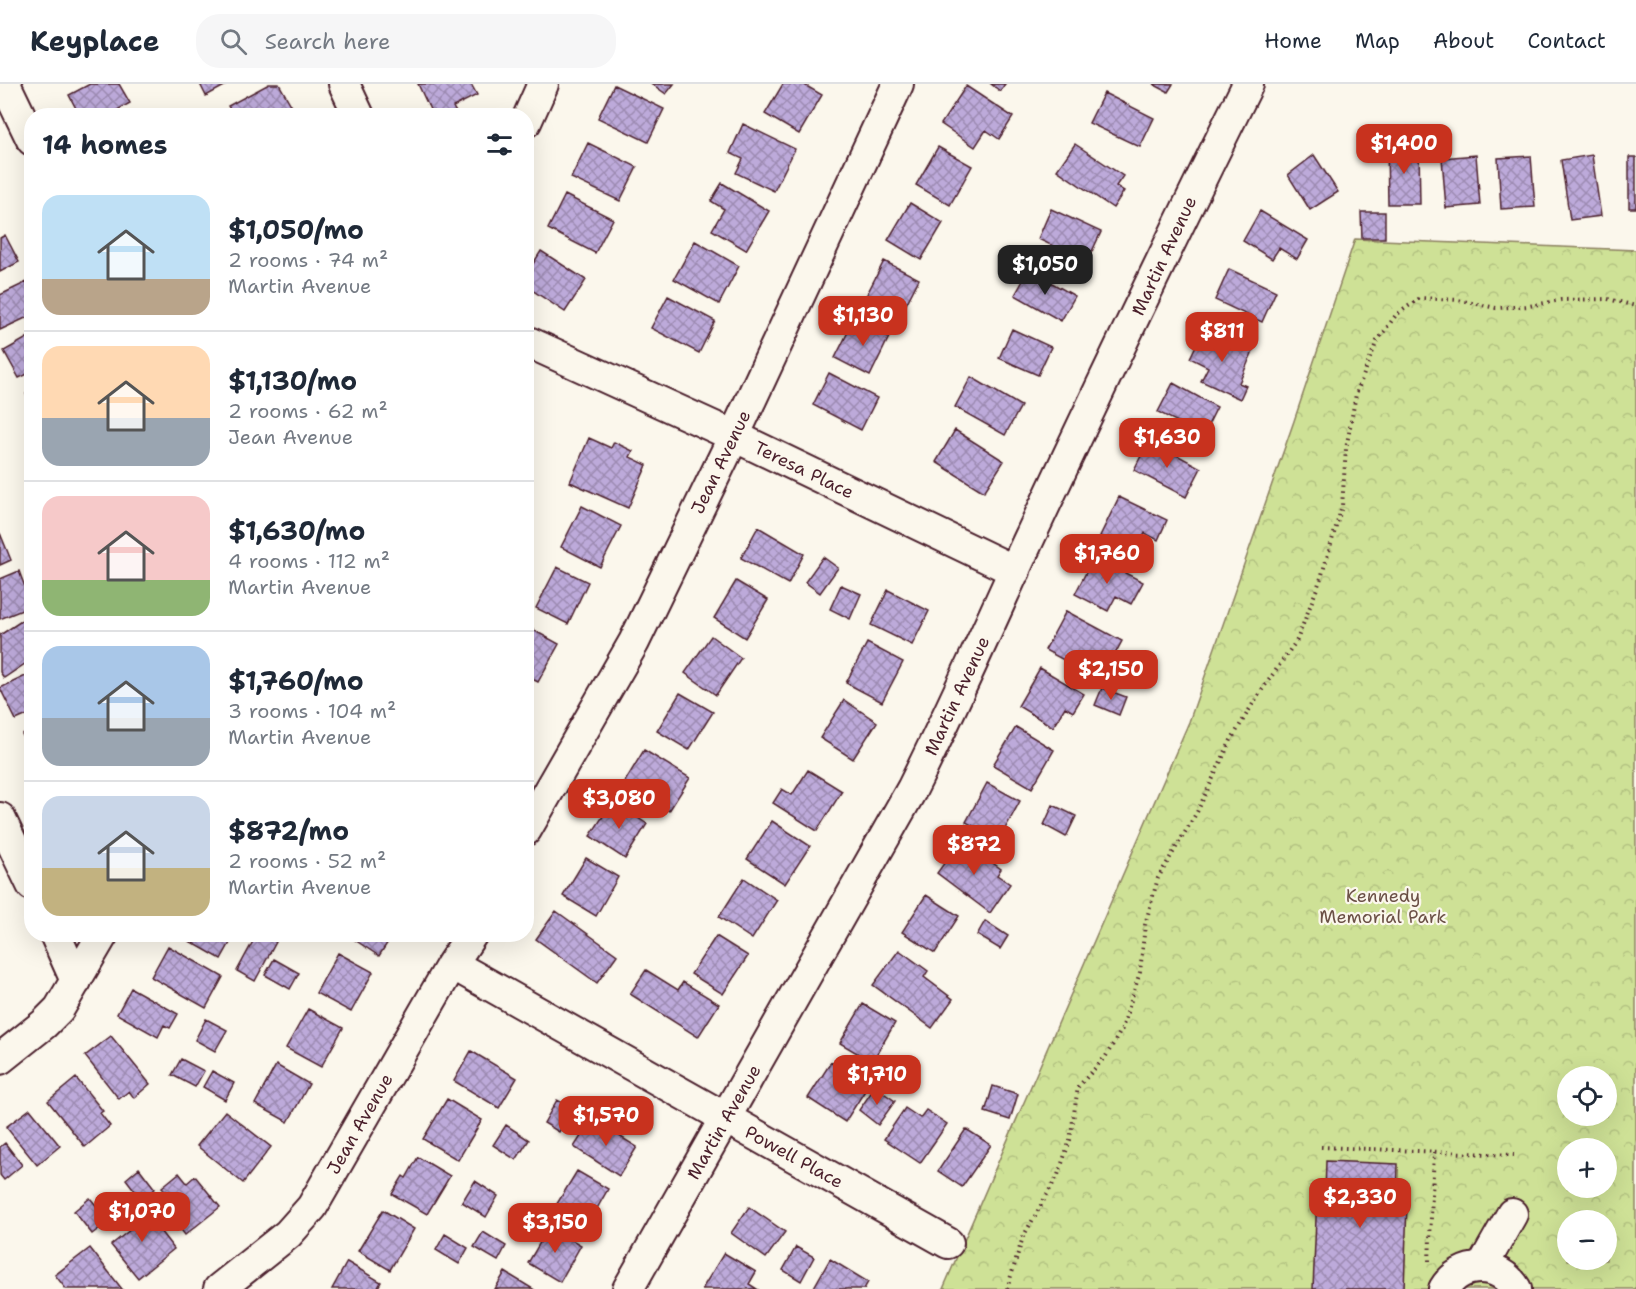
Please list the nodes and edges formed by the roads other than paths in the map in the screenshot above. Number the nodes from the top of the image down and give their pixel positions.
1 (5, 84) edge
2 (344, 84) edge
3 (543, 84) edge
4 (898, 84) edge
5 (1248, 84) edge
6 (354, 108) edge
7 (532, 108) edge
8 (24, 123) edge
9 (534, 345) edge
10 (734, 436) junction
11 (1015, 571) junction
12 (534, 816) edge
13 (0, 818) edge
14 (24, 868) edge
15 (59, 942) edge
16 (98, 942) edge
17 (467, 942) edge
18 (452, 964) junction
19 (76, 981) junction
20 (0, 1059) edge
21 (726, 1119) junction
22 (1512, 1214) dead end
23 (948, 1243) dead end
24 (1482, 1267) junction
25 (1436, 1277) edge
26 (219, 1289) edge
27 (628, 1289) edge
28 (1516, 1289) edge

1 - 8 street
2 - 6 street
3 - 7 street
4 - 10 street, Jean Avenue
5 - 11 street, Martin Avenue
9 - 10 street, Teresa Place
10 - 11 street, Teresa Place
10 - 12 street, Jean Avenue
11 - 21 street, Martin Avenue
13 - 14 street
15 - 19 street
16 - 19 street
17 - 18 street, Jean Avenue
18 - 21 street, Powell Place
18 - 26 street, Jean Avenue
19 - 20 street
21 - 23 street, Powell Place
21 - 27 street, Martin Avenue
22 - 24 street
24 - 25 street
24 - 28 street

